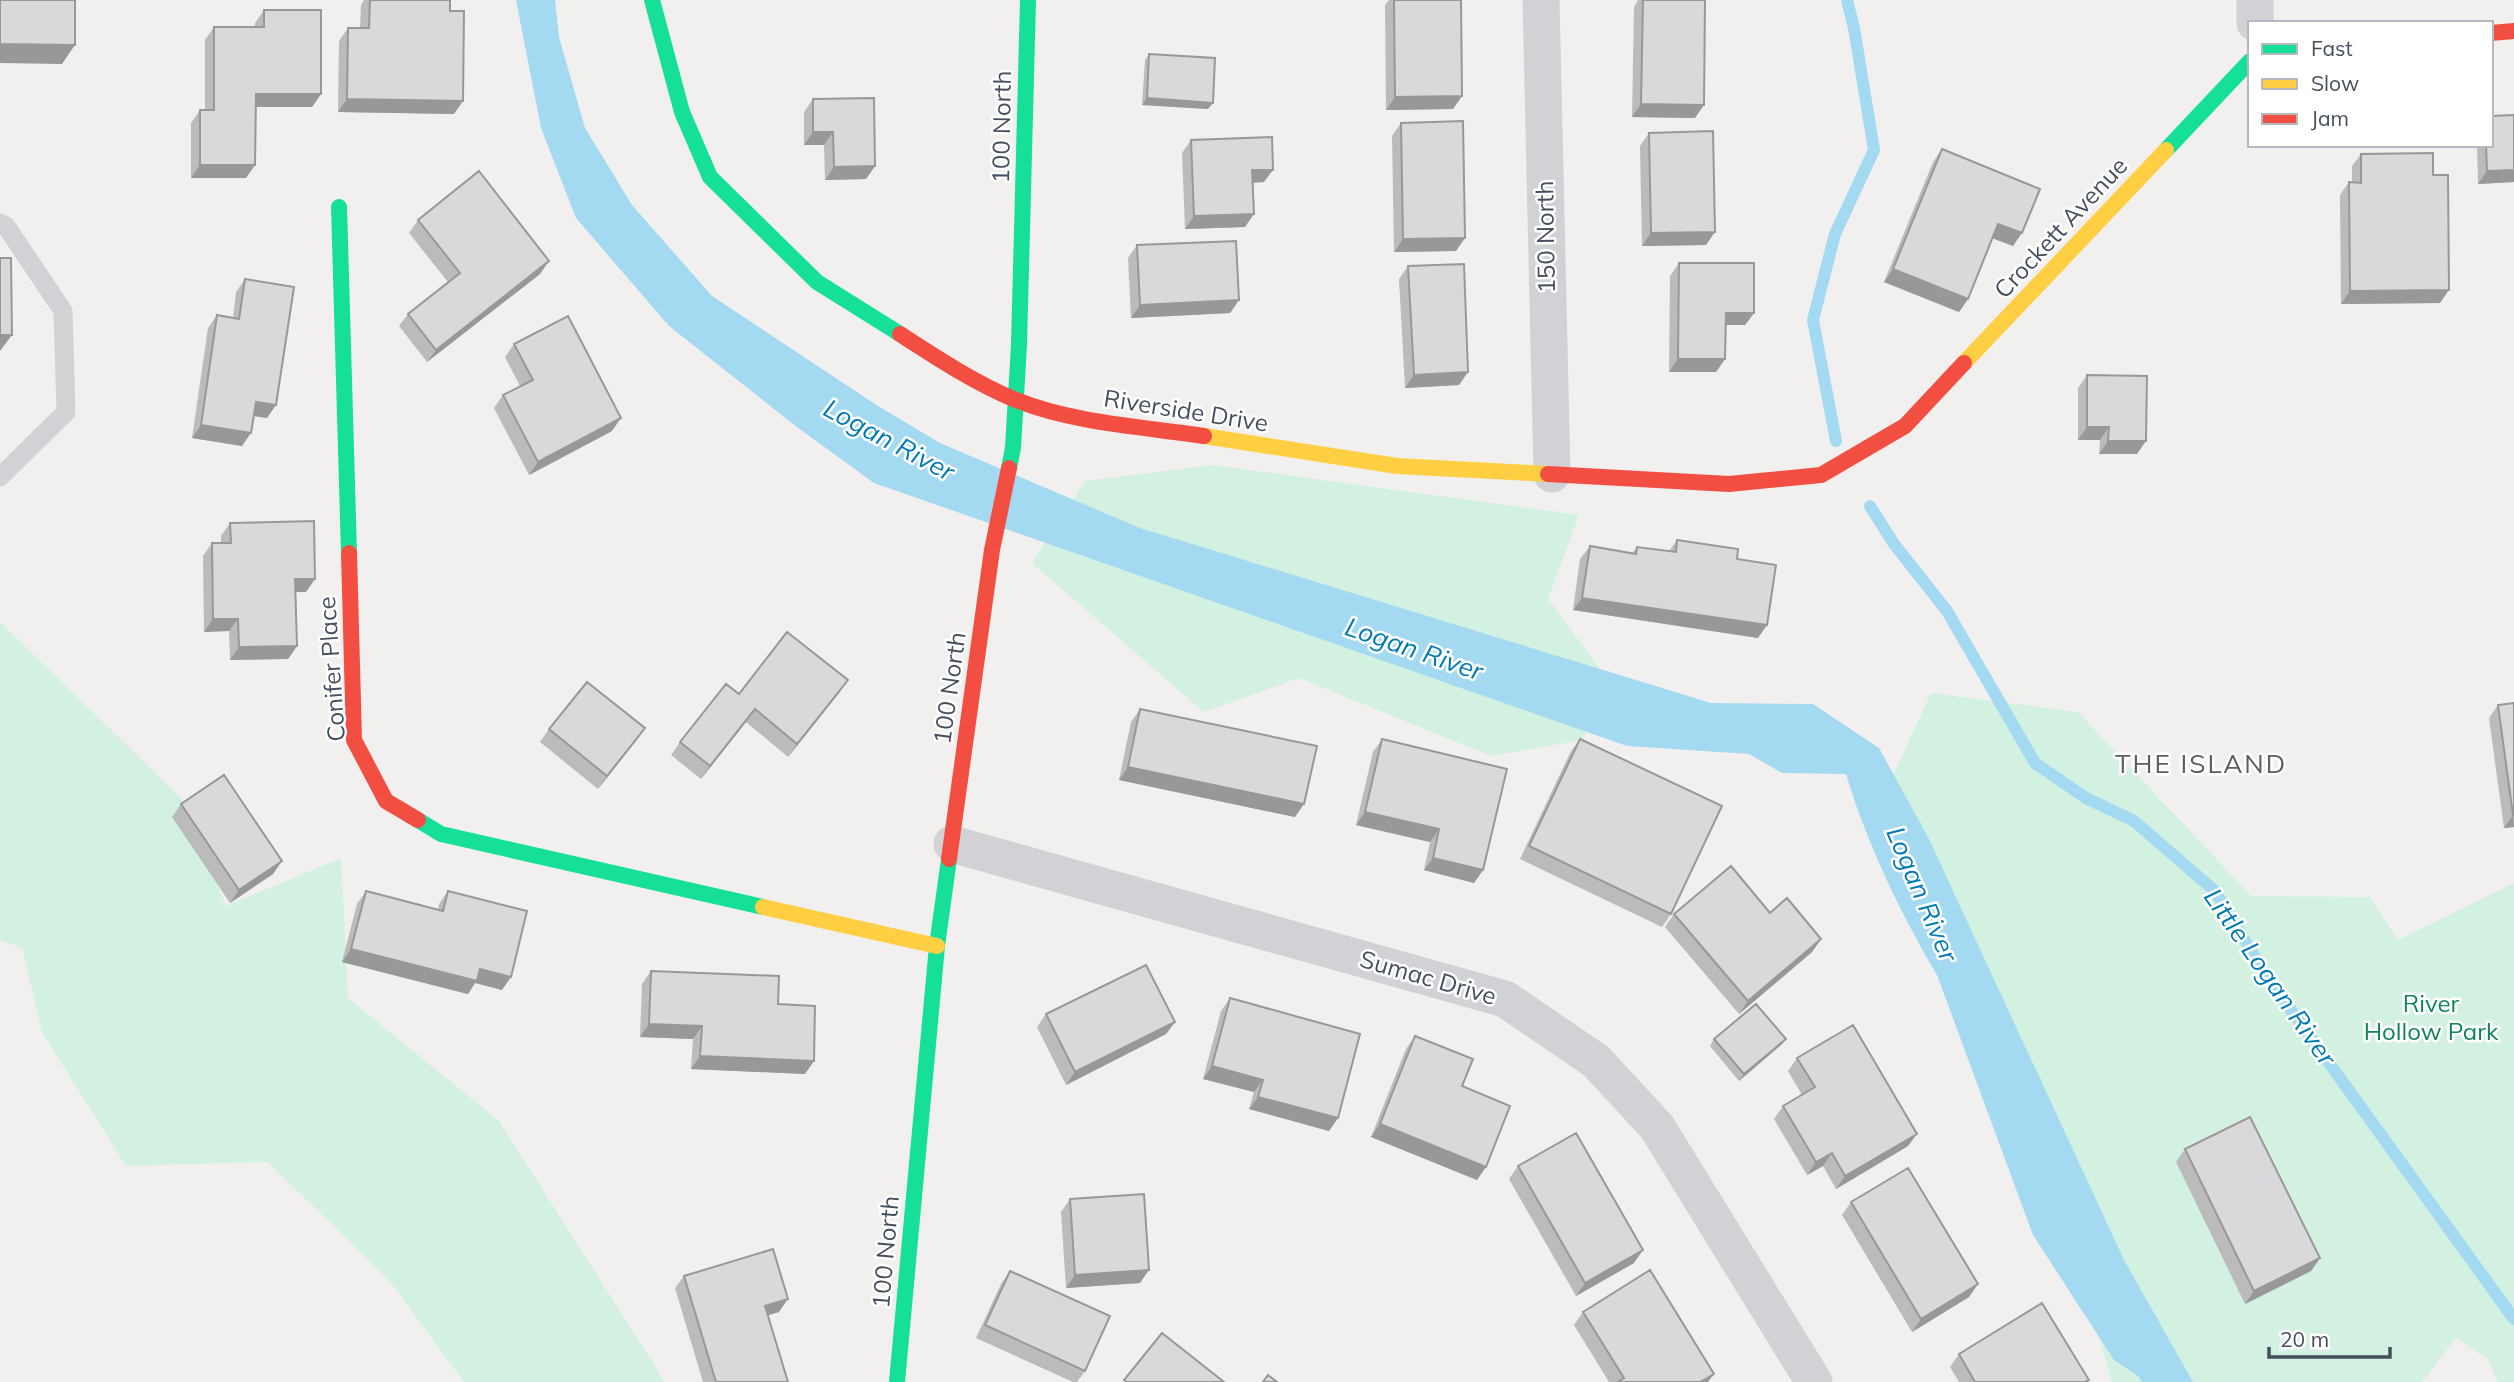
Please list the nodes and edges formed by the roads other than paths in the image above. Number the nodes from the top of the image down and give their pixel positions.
1 (652, 0) edge
2 (1028, 0) edge
3 (1541, 0) edge
4 (2255, 0) edge
5 (2255, 21) edge
6 (2514, 31) edge
7 (2493, 33) edge
8 (2248, 63) edge
9 (339, 206) dead end
10 (0, 223) edge
11 (1016, 400) junction
12 (1905, 426) joint
13 (1552, 474) junction
14 (0, 477) edge
15 (952, 844) junction
16 (937, 946) junction
17 (897, 1382) edge
18 (1814, 1382) edge

1 - 11 street, Riverside Drive
2 - 11 street, 100 North
3 - 13 street, 150 North
4 - 5 street
6 - 7 street
8 - 12 street, Crockett Avenue
9 - 16 street, Conifer Place
10 - 14 lane
11 - 13 street, Riverside Drive
11 - 15 street, 100 North
12 - 13 street, Riverside Drive
15 - 16 street, 100 North
15 - 18 street, Sumac Drive
16 - 17 street, 100 North

